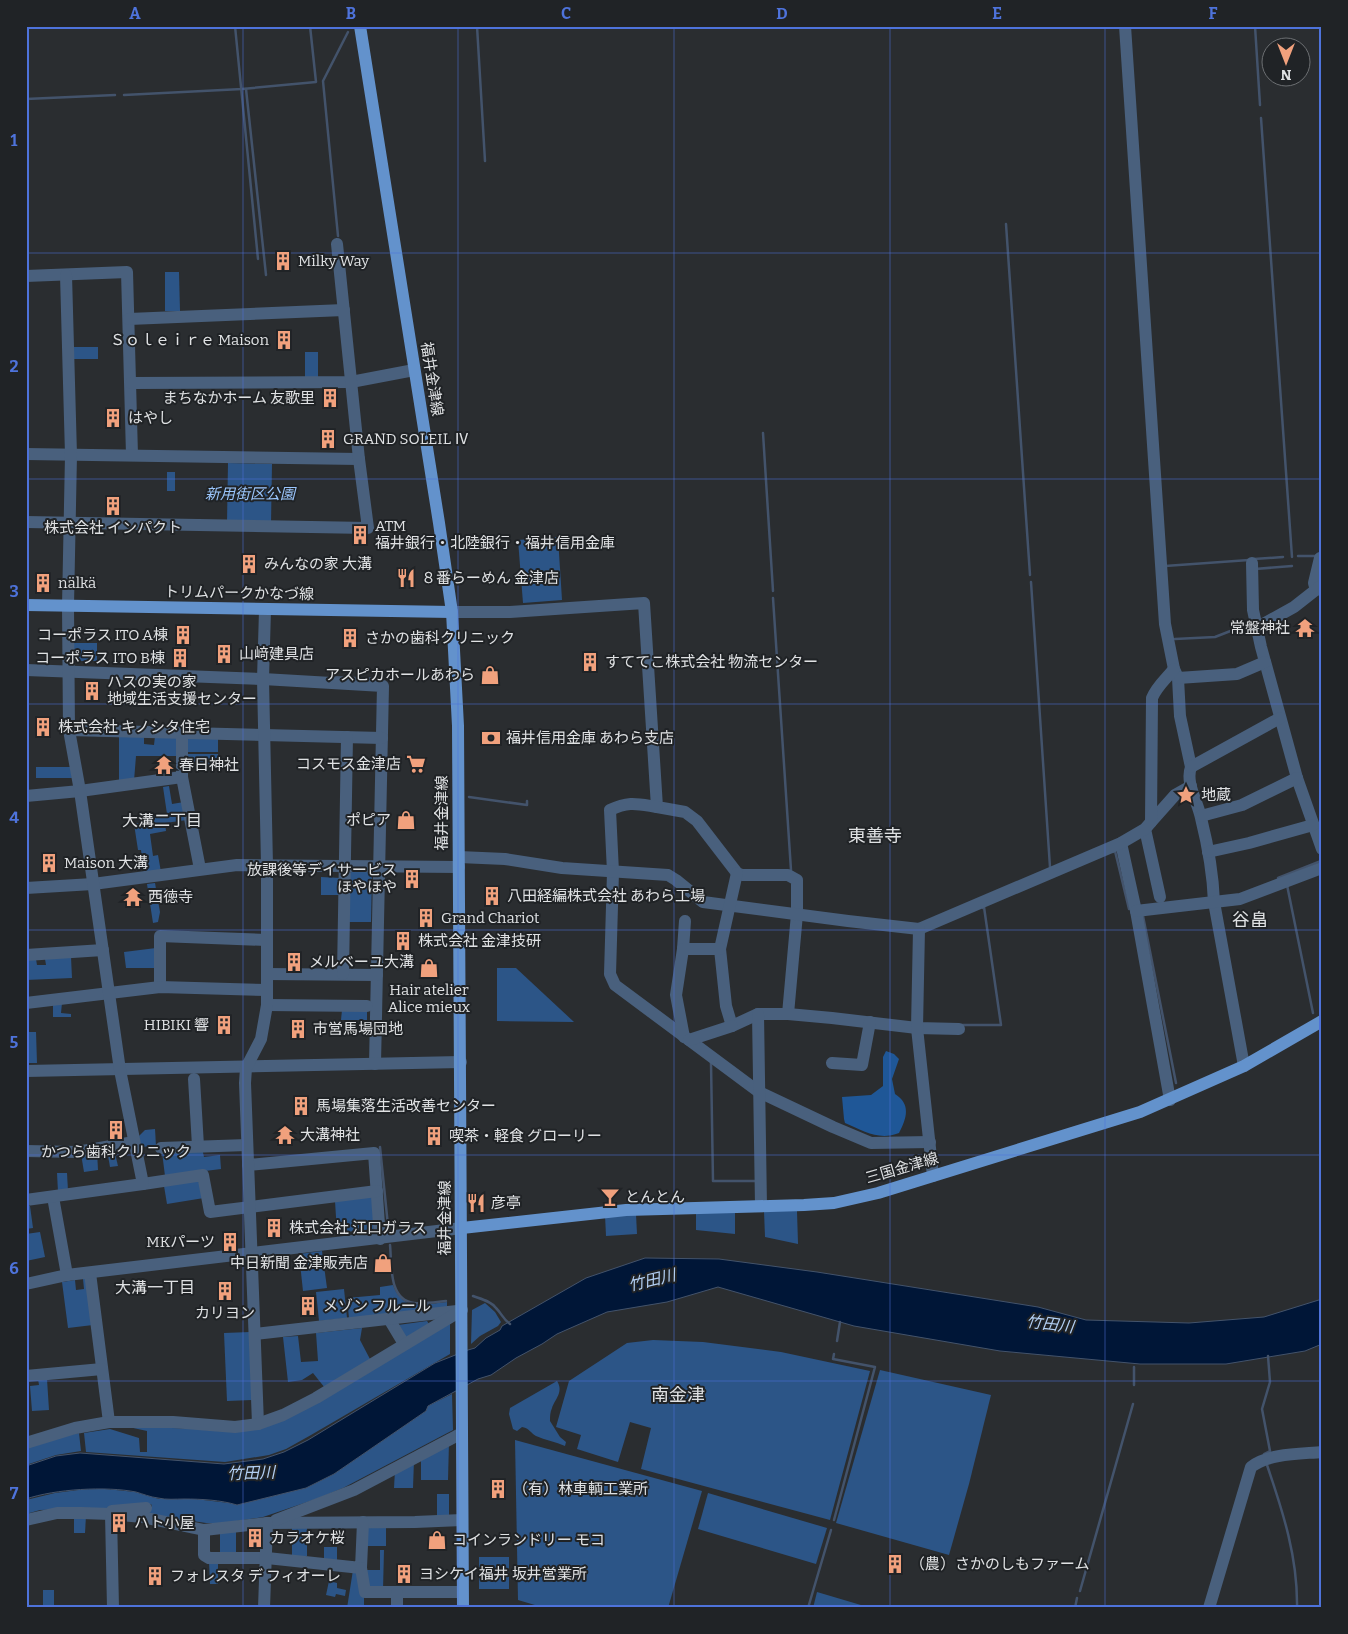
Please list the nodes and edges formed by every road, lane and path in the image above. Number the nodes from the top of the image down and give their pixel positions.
1 (360, 26) edge
2 (1125, 26) edge
3 (337, 244) dead end
4 (66, 275) junction
5 (26, 276) edge
6 (344, 310) junction
7 (129, 319) junction
8 (414, 370) junction
9 (352, 382) junction
10 (131, 383) junction
11 (26, 454) edge
12 (71, 455) junction
13 (132, 455) junction
14 (359, 459) junction
15 (26, 522) edge
16 (70, 523) junction
17 (1320, 558) dead end
18 (1252, 563) dead end
19 (1319, 588) edge
20 (26, 605) edge
21 (68, 606) junction
22 (264, 610) junction
23 (452, 612) junction
24 (1258, 627) junction
25 (1266, 662) junction
26 (26, 670) edge
27 (68, 671) junction
28 (1176, 674) junction
29 (263, 679) junction
30 (1280, 718) junction
31 (69, 730) junction
32 (182, 733) junction
33 (264, 734) junction
34 (347, 737) junction
35 (382, 738) junction
36 (1191, 767) junction
37 (182, 776) junction
38 (1298, 778) junction
39 (1191, 786) junction
40 (80, 791) junction
41 (26, 796) edge
42 (657, 807) junction
43 (1201, 816) junction
44 (1148, 825) junction
45 (1313, 825) junction
46 (1121, 843) junction
47 (1322, 849) edge
48 (1208, 852) junction
49 (459, 862) junction
50 (267, 865) junction
51 (344, 866) junction
52 (380, 866) junction
53 (1322, 868) edge
54 (200, 869) junction
55 (613, 872) junction
56 (737, 873) junction
57 (94, 884) junction
58 (26, 888) edge
59 (1160, 897) dead end
60 (1214, 902) junction
61 (731, 906) junction
62 (1136, 911) junction
63 (797, 914) junction
64 (685, 921) dead end
65 (919, 929) junction
66 (266, 940) junction
67 (683, 949) junction
68 (720, 949) junction
69 (104, 950) junction
70 (26, 955) edge
71 (266, 974) junction
72 (343, 974) junction
73 (377, 975) junction
74 (160, 987) junction
75 (267, 990) junction
76 (110, 993) junction
77 (26, 1003) edge
78 (267, 1005) junction
79 (367, 1006) dead end
80 (758, 1014) junction
81 (788, 1014) junction
82 (1322, 1021) edge
83 (870, 1022) junction
84 (732, 1026) junction
85 (918, 1028) junction
86 (959, 1029) dead end
87 (686, 1038) junction
88 (461, 1062) junction
89 (832, 1063) dead end
90 (376, 1064) junction
91 (1244, 1066) junction
92 (246, 1068) junction
93 (120, 1070) junction
94 (26, 1072) edge
95 (194, 1079) dead end
96 (759, 1092) junction
97 (1170, 1100) junction
98 (134, 1142) junction
99 (930, 1142) junction
100 (247, 1145) junction
101 (198, 1146) junction
102 (161, 1148) dead end
103 (26, 1151) edge
104 (248, 1165) junction
105 (933, 1176) junction
106 (143, 1184) junction
107 (377, 1190) junction
108 (53, 1197) junction
109 (26, 1200) edge
110 (761, 1206) junction
111 (250, 1208) junction
112 (462, 1228) junction
113 (380, 1239) junction
114 (252, 1254) junction
115 (90, 1273) junction
116 (67, 1275) junction
117 (26, 1284) edge
118 (462, 1313) junction
119 (389, 1319) junction
120 (255, 1334) junction
121 (404, 1344) junction
122 (102, 1369) junction
123 (26, 1376) edge
124 (108, 1422) junction
125 (258, 1424) junction
126 (461, 1427) junction
127 (26, 1443) edge
128 (1322, 1452) edge
129 (146, 1508) dead end
130 (110, 1514) junction
131 (26, 1520) edge
132 (462, 1520) junction
133 (363, 1522) junction
134 (267, 1523) junction
135 (204, 1530) junction
136 (267, 1558) junction
137 (361, 1568) junction
138 (462, 1592) junction
139 (396, 1593) junction
140 (113, 1608) edge
141 (264, 1608) edge
142 (397, 1608) edge
143 (463, 1608) edge
144 (1209, 1608) edge

1 - 8 main road, 福井金津線
2 - 28 street
3 - 6 street
4 - 5 street
4 - 7 street
4 - 12 street
6 - 7 street
6 - 9 street
7 - 10 street
8 - 9 street
8 - 23 main road, 福井金津線
9 - 10 street
9 - 14 street
10 - 13 street
11 - 12 street
12 - 13 street
12 - 16 street
13 - 14 street
14 - 16 street
15 - 16 street
16 - 21 street
17 - 19 street
18 - 24 street
19 - 24 street
20 - 21 main road, トリムパークかなづ線
21 - 22 main road, トリムパークかなづ線
21 - 27 street
22 - 23 main road, トリムパークかなづ線
22 - 29 street
23 - 42 street
23 - 49 main road, 福井金津線
24 - 25 street
25 - 28 street
25 - 30 street
26 - 27 street
27 - 29 street
27 - 31 street
28 - 36 street
28 - 44 street
29 - 33 street
29 - 35 street
30 - 36 street
30 - 38 street
31 - 32 street
31 - 40 street
32 - 33 street
32 - 37 street
33 - 34 street
33 - 50 street
34 - 35 street
34 - 51 street
35 - 52 street
36 - 39 street
37 - 40 street
37 - 54 street
38 - 43 street
38 - 45 street
39 - 43 street
39 - 44 street
40 - 41 street
40 - 57 street
42 - 55 street
42 - 56 street
43 - 48 street
44 - 46 street
44 - 59 street
45 - 47 street
45 - 48 street
46 - 62 street
46 - 65 street
48 - 60 street
49 - 52 street
49 - 55 street
49 - 88 main road, 福井金津線
50 - 51 street
50 - 54 street
50 - 66 street
51 - 52 street
51 - 72 street
52 - 73 street
53 - 60 street
54 - 57 street
55 - 61 street
55 - 87 street
56 - 61 street
56 - 63 street
57 - 58 street
57 - 69 street
60 - 62 street
60 - 91 street
61 - 63 street
61 - 68 street
62 - 97 street
63 - 65 street
63 - 81 street
64 - 67 street
65 - 85 street
66 - 71 street
66 - 74 street
67 - 68 street
67 - 87 street
68 - 84 street
69 - 70 street
69 - 76 street
71 - 72 street
71 - 75 street
72 - 73 street
73 - 90 street
74 - 75 street
74 - 76 street
75 - 78 street
76 - 77 street
76 - 93 street
78 - 79 street
78 - 92 street
80 - 81 street
80 - 84 street
80 - 96 street
81 - 83 street
82 - 91 main road, 三国金津線
83 - 85 street
83 - 89 street
84 - 87 street
85 - 86 street
85 - 99 street
87 - 96 street
88 - 90 street
88 - 112 main road, 福井金津線
90 - 92 street
91 - 97 main road, 三国金津線
92 - 93 street
92 - 100 street
93 - 94 street
93 - 98 street
95 - 101 street
96 - 99 street
96 - 110 street
97 - 105 main road, 三国金津線
98 - 103 street
98 - 106 street
99 - 105 street
100 - 101 street
100 - 104 street
101 - 102 street
104 - 107 street
104 - 111 street
105 - 110 main road, 三国金津線
106 - 108 street
106 - 111 street
107 - 111 street
107 - 113 street
108 - 109 street
108 - 116 street
110 - 112 main road, 三国金津線
111 - 114 street
112 - 113 street
112 - 118 main road, 福井金津線
113 - 114 street
114 - 115 street
114 - 120 street
115 - 116 street
115 - 122 street
116 - 117 street
118 - 119 street
118 - 121 street
118 - 126 main road, 福井金津線
119 - 120 street
119 - 121 street
120 - 125 street
121 - 125 street
122 - 123 street
122 - 124 street
124 - 125 street
124 - 127 street
126 - 132 main road, 福井金津線
126 - 134 street
128 - 144 street
129 - 130 street
130 - 131 street
130 - 135 street
130 - 140 street
132 - 133 street
132 - 138 main road, 福井金津線
133 - 134 street
133 - 137 street
134 - 135 street
134 - 136 street
135 - 136 street
136 - 137 street
136 - 141 street
137 - 139 street
138 - 139 street
138 - 143 main road, 福井金津線
139 - 142 street

